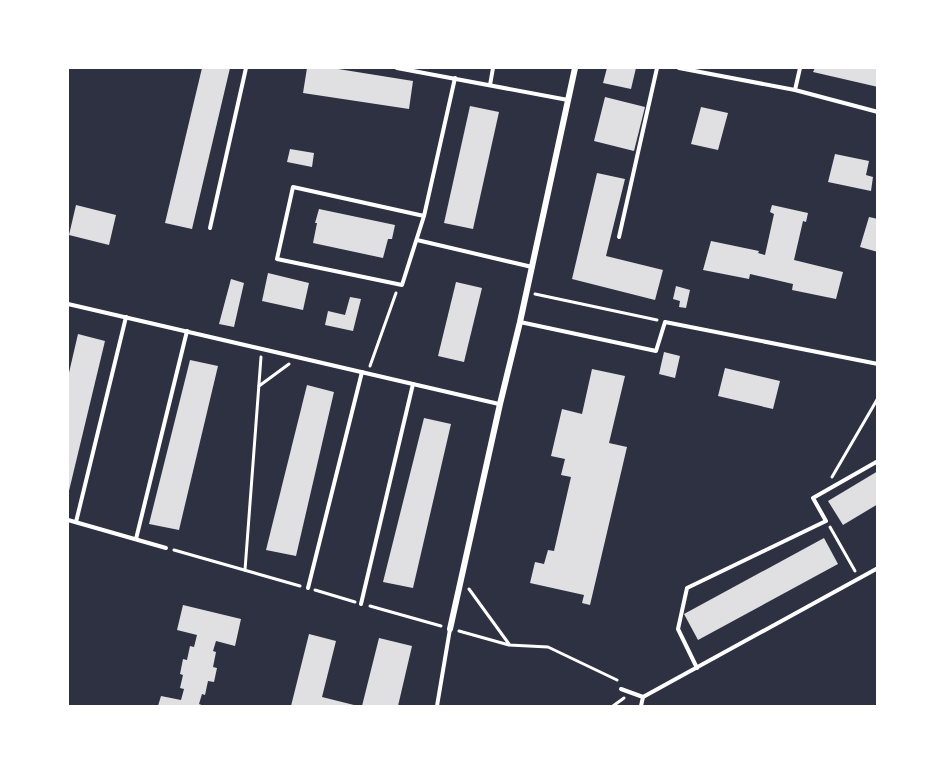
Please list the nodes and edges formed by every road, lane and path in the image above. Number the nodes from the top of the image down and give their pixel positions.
1 (246, 68) edge
2 (397, 68) edge
3 (493, 68) edge
4 (575, 68) edge
5 (657, 68) edge
6 (679, 68) edge
7 (800, 68) edge
8 (455, 78) junction
9 (490, 85) junction
10 (795, 90) junction
11 (568, 100) junction
12 (878, 112) edge
13 (424, 216) junction
14 (210, 228) dead end
15 (619, 237) dead end
16 (417, 240) junction
17 (532, 267) junction
18 (398, 285) junction
19 (526, 292) junction
20 (68, 304) edge
21 (126, 317) junction
22 (520, 322) junction
23 (665, 322) junction
24 (187, 331) junction
25 (262, 349) junction
26 (298, 357) junction
27 (878, 364) edge
28 (365, 373) junction
29 (413, 384) junction
30 (259, 386) junction
31 (878, 398) edge
32 (500, 404) junction
33 (878, 461) edge
34 (823, 492) junction
35 (68, 520) edge
36 (826, 521) junction
37 (76, 522) junction
38 (136, 539) junction
39 (166, 548) dead end
40 (878, 568) edge
41 (245, 570) dead end
42 (461, 578) junction
43 (858, 578) junction
44 (308, 588) dead end
45 (361, 603) dead end
46 (450, 629) junction
47 (509, 645) junction
48 (696, 668) junction
49 (621, 689) joint
50 (643, 698) junction
51 (437, 706) edge
52 (641, 706) edge

1 - 14 lane
2 - 8 lane
3 - 9 lane
4 - 11 street
5 - 15 lane
6 - 10 lane
7 - 10 lane
8 - 9 lane
8 - 13 lane
9 - 11 lane
10 - 12 lane
11 - 17 street
13 - 16 lane
13 - 18 lane
16 - 17 lane
16 - 18 lane
17 - 19 street
18 - 28 path
19 - 22 street
19 - 23 path
20 - 21 lane
21 - 24 lane
21 - 37 lane
22 - 23 lane
22 - 32 street
23 - 27 lane
24 - 25 lane
24 - 38 lane
25 - 26 lane
25 - 30 path
26 - 28 lane
26 - 30 path
28 - 29 lane
28 - 44 lane
29 - 32 lane
29 - 45 lane
30 - 41 path
31 - 34 path
32 - 42 street
33 - 34 lane
34 - 36 lane
35 - 37 lane
36 - 43 path
36 - 48 lane
37 - 38 lane
38 - 39 lane
40 - 43 lane
42 - 46 street
42 - 47 path
43 - 48 lane
46 - 47 path
46 - 51 lane
47 - 49 path
48 - 50 lane
49 - 50 lane
50 - 52 lane

